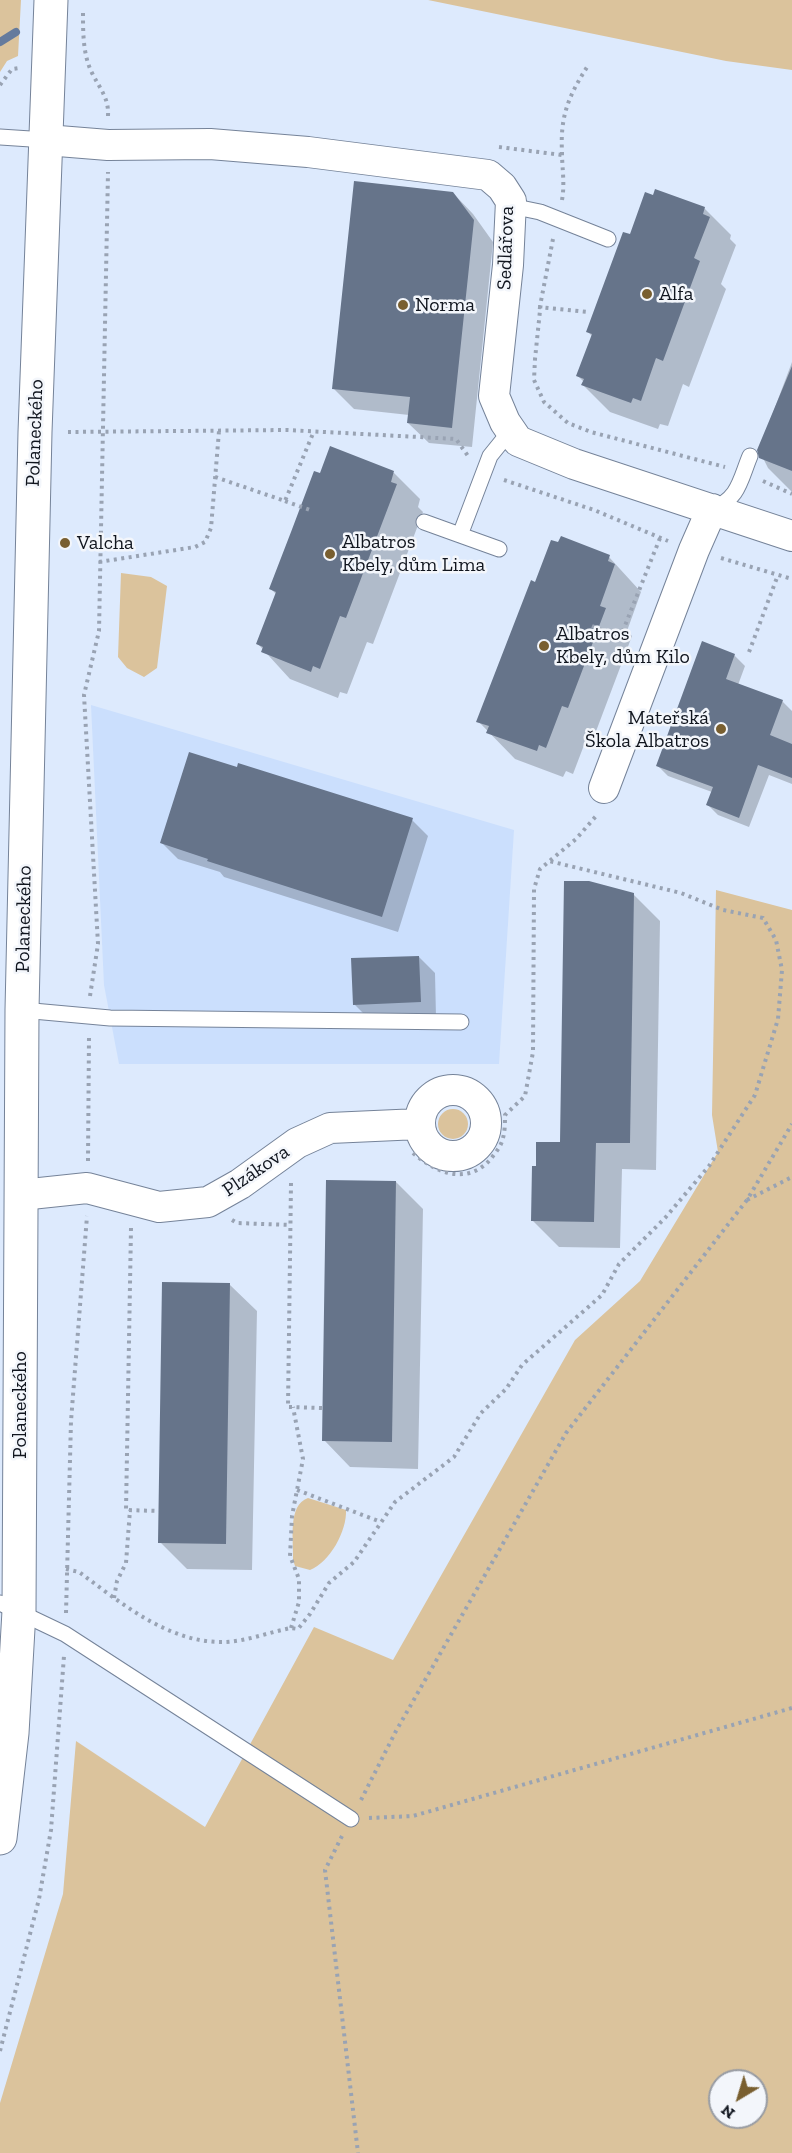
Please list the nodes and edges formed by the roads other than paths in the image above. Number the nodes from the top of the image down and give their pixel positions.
1 (51, 0) edge
2 (0, 137) edge
3 (46, 140) junction
4 (511, 206) junction
5 (608, 239) dead end
6 (511, 430) junction
7 (750, 456) dead end
8 (712, 509) junction
9 (424, 522) dead end
10 (460, 535) junction
11 (792, 536) edge
12 (499, 549) dead end
13 (604, 788) road end
14 (22, 1010) junction
15 (461, 1022) dead end
16 (414, 1137) road end
17 (21, 1195) junction
18 (9, 1607) edge
19 (351, 1819) road end
20 (0, 1838) edge

1 - 3 street, Polaneckého
2 - 3 lane
3 - 4 street, Sedlářova
3 - 14 street, Polaneckého
4 - 5 lane
4 - 6 street, Sedlářova
6 - 8 street, Sedlářova
6 - 10 lane
7 - 8 lane
8 - 11 street, Sedlářova
8 - 13 street
9 - 10 lane
10 - 12 lane
14 - 15 lane
14 - 17 street, Polaneckého
16 - 17 street, Plzákova
17 - 18 street, Polaneckého
18 - 19 lane
18 - 20 street, Polaneckého

